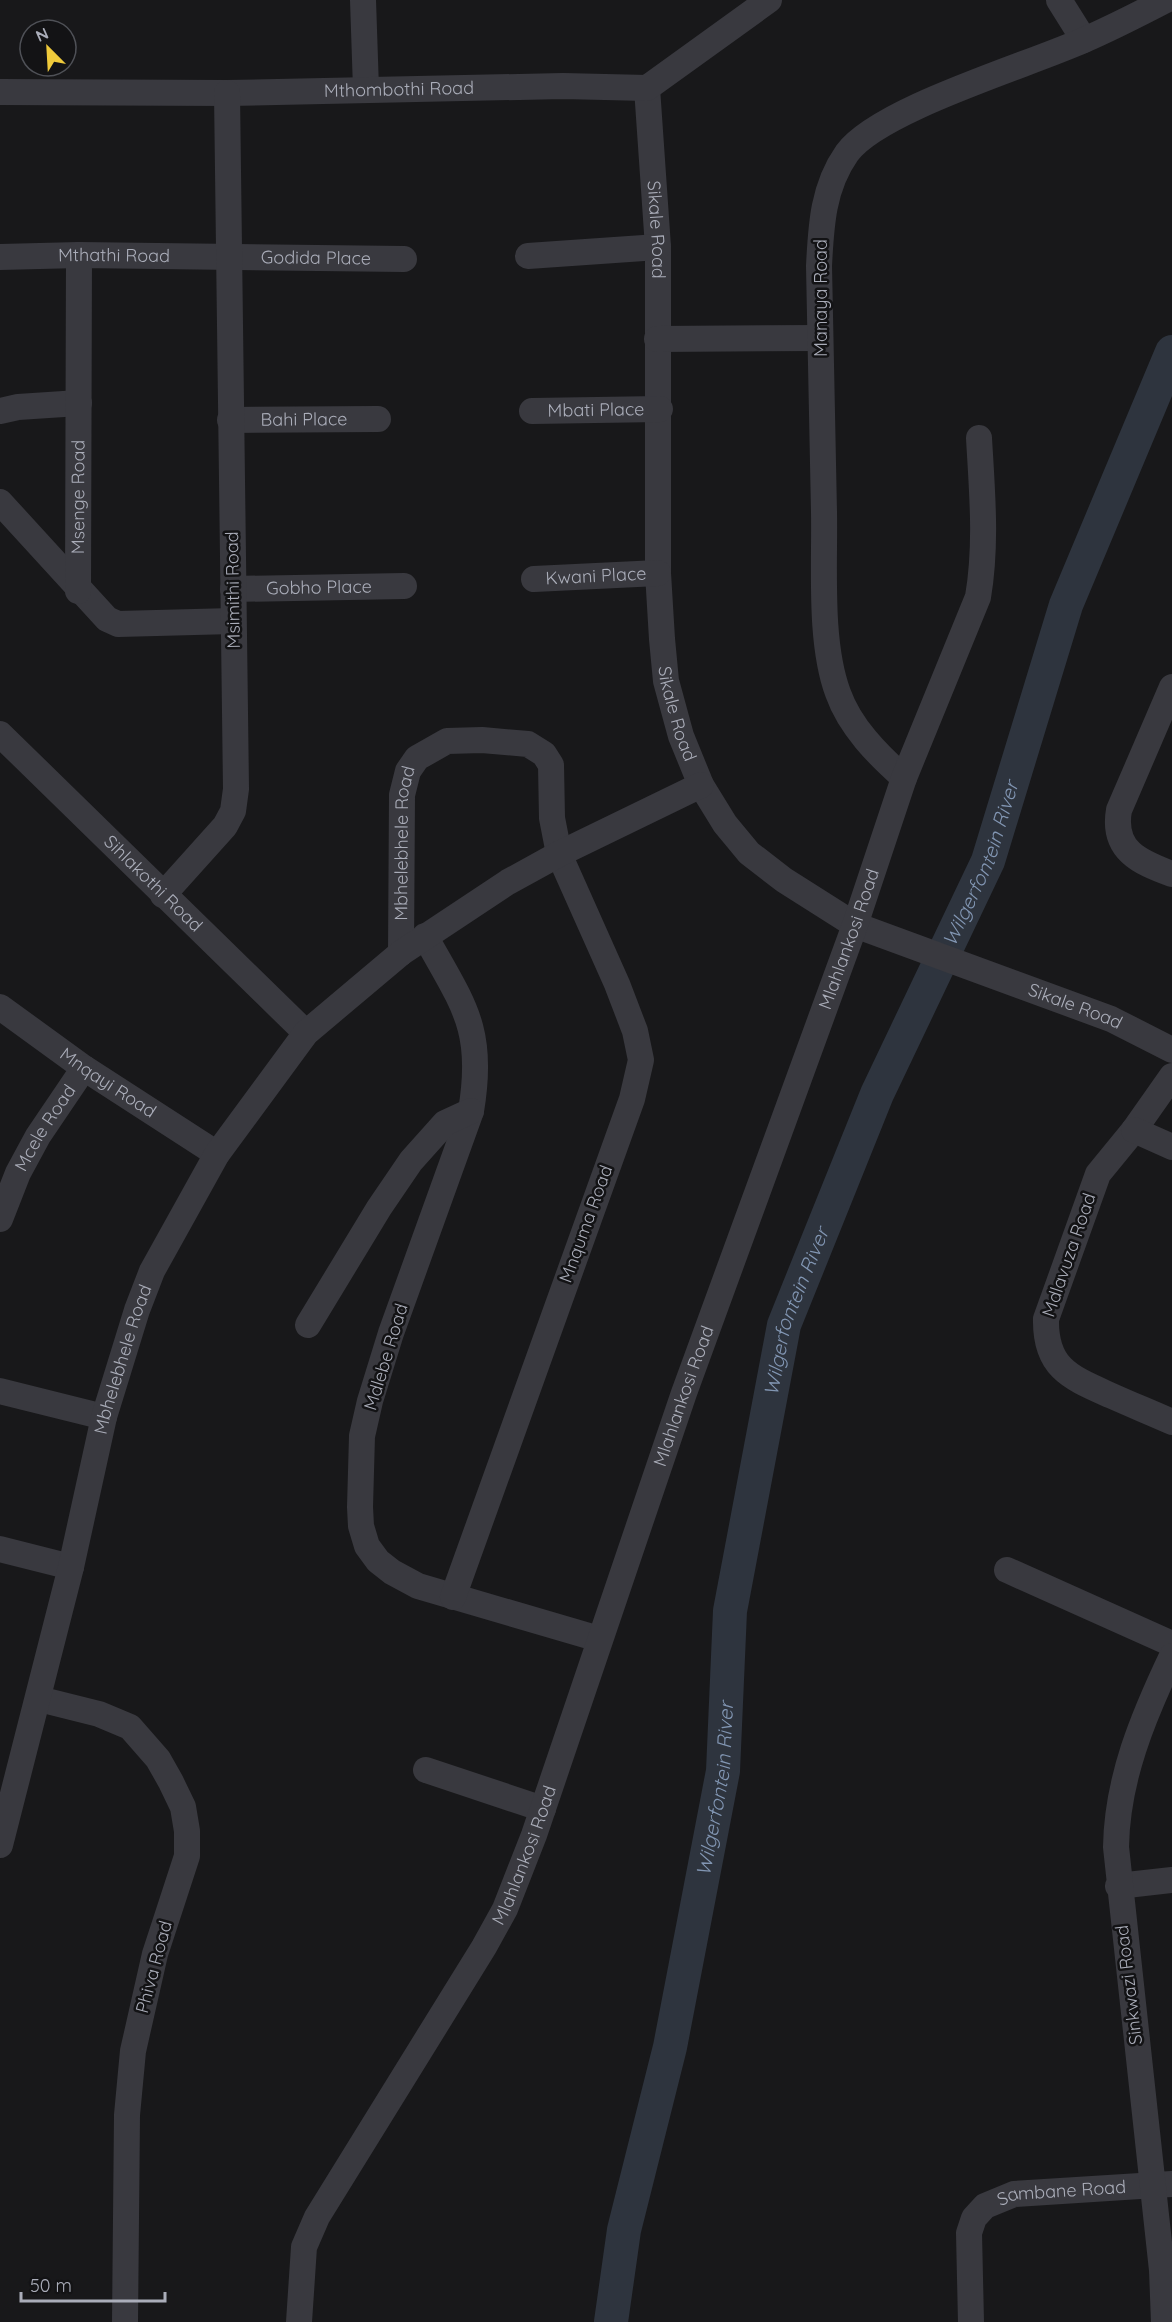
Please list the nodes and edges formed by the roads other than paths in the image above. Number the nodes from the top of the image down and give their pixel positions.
1 (363, 0) edge
2 (768, 0) edge
3 (1059, 0) edge
4 (1166, 0) edge
5 (1084, 40) junction
6 (647, 87) junction
7 (366, 89) junction
8 (0, 92) edge
9 (227, 93) junction
10 (658, 247) junction
11 (79, 255) junction
12 (528, 256) dead end
13 (0, 257) edge
14 (228, 259) junction
15 (404, 259) dead end
16 (820, 338) junction
17 (657, 339) junction
18 (79, 403) junction
19 (660, 409) junction
20 (0, 411) edge
21 (532, 411) dead end
22 (378, 419) dead end
23 (230, 420) junction
24 (979, 438) dead end
25 (0, 502) edge
26 (658, 573) junction
27 (534, 579) dead end
28 (405, 586) dead end
29 (233, 589) junction
30 (78, 591) junction
31 (233, 621) junction
32 (1172, 687) edge
33 (0, 734) edge
34 (904, 778) junction
35 (701, 785) junction
36 (559, 854) junction
37 (1172, 874) edge
38 (163, 895) junction
39 (855, 925) junction
40 (425, 936) junction
41 (401, 953) junction
42 (0, 1007) edge
43 (306, 1033) junction
44 (1172, 1050) edge
45 (84, 1068) junction
46 (1172, 1076) edge
47 (471, 1111) junction
48 (1134, 1130) junction
49 (1172, 1147) edge
50 (218, 1154) junction
51 (6, 1186) edge
52 (0, 1219) edge
53 (309, 1325) dead end
54 (0, 1391) edge
55 (104, 1417) junction
56 (1172, 1422) edge
57 (0, 1549) edge
58 (71, 1567) junction
59 (1007, 1570) dead end
60 (453, 1597) junction
61 (599, 1639) junction
62 (1172, 1644) edge
63 (1172, 1656) edge
64 (39, 1699) junction
65 (426, 1770) dead end
66 (543, 1809) junction
67 (0, 1845) edge
68 (1172, 1880) edge
69 (1118, 1886) junction
70 (1162, 2185) edge
71 (125, 2322) edge
72 (299, 2322) edge
73 (971, 2322) edge
74 (1164, 2322) edge

1 - 7 street
2 - 6 street
3 - 5 street
4 - 5 street, Manaya Road
5 - 16 street, Manaya Road
6 - 7 street, Mthombothi Road
6 - 10 street, Sikale Road
7 - 9 street, Mthombothi Road
8 - 9 street, Mthombothi Road
9 - 14 street, Msimithi Road
10 - 12 street
10 - 17 street, Sikale Road
11 - 13 street, Mthathi Road
11 - 14 street, Mthathi Road
11 - 18 street, Msenge Road
14 - 15 street, Godida Place
14 - 23 street, Msimithi Road
16 - 17 street
16 - 34 street, Manaya Road
17 - 19 street, Sikale Road
18 - 20 street
18 - 30 street, Msenge Road
19 - 21 street, Mbati Place
19 - 26 street, Sikale Road
22 - 23 street, Bahi Place
23 - 29 street, Msimithi Road
24 - 34 street, Mlahlankosi Road
25 - 30 street, Msenge Road
26 - 27 street, Kwani Place
26 - 35 street, Sikale Road
28 - 29 street, Gobho Place
29 - 31 street, Msimithi Road
30 - 31 street, Msenge Road
31 - 38 street, Msimithi Road
32 - 37 street
33 - 38 street, Sihlakothi Road
34 - 39 street, Mlahlankosi Road
35 - 36 street, Mbhelebhele Road
35 - 39 street, Sikale Road
36 - 40 street, Mbhelebhele Road
36 - 41 street, Mbhelebhele Road
36 - 60 street, Mnquma Road
38 - 43 street, Sihlakothi Road
39 - 44 street, Sikale Road
39 - 61 street, Mlahlankosi Road
40 - 41 street, Mbhelebhele Road
40 - 47 street, Mdlebe Road
41 - 43 street, Mbhelebhele Road
42 - 45 street, Mnqayi Road
43 - 50 street, Mbhelebhele Road
45 - 50 street, Mnqayi Road
45 - 51 street, Mcele Road
46 - 48 street, Mdlavuza Road
47 - 53 street
47 - 60 street, Mdlebe Road
48 - 49 street
48 - 56 street, Mdlavuza Road
50 - 55 street, Mbhelebhele Road
51 - 52 street, Mcele Road
54 - 55 street
55 - 58 street, Mbhelebhele Road
57 - 58 street
58 - 64 street, Mbhelebhele Road
59 - 62 street
60 - 61 street, Mdlebe Road
61 - 66 street, Mlahlankosi Road
63 - 69 street, Sinkwazi Road
64 - 67 street, Mbhelebhele Road
64 - 71 street, Phiva Road
65 - 66 street
66 - 72 street, Mlahlankosi Road
68 - 69 street
69 - 70 street, Sinkwazi Road
70 - 73 street, Sambane Road
70 - 74 street, Sinkwazi Road

